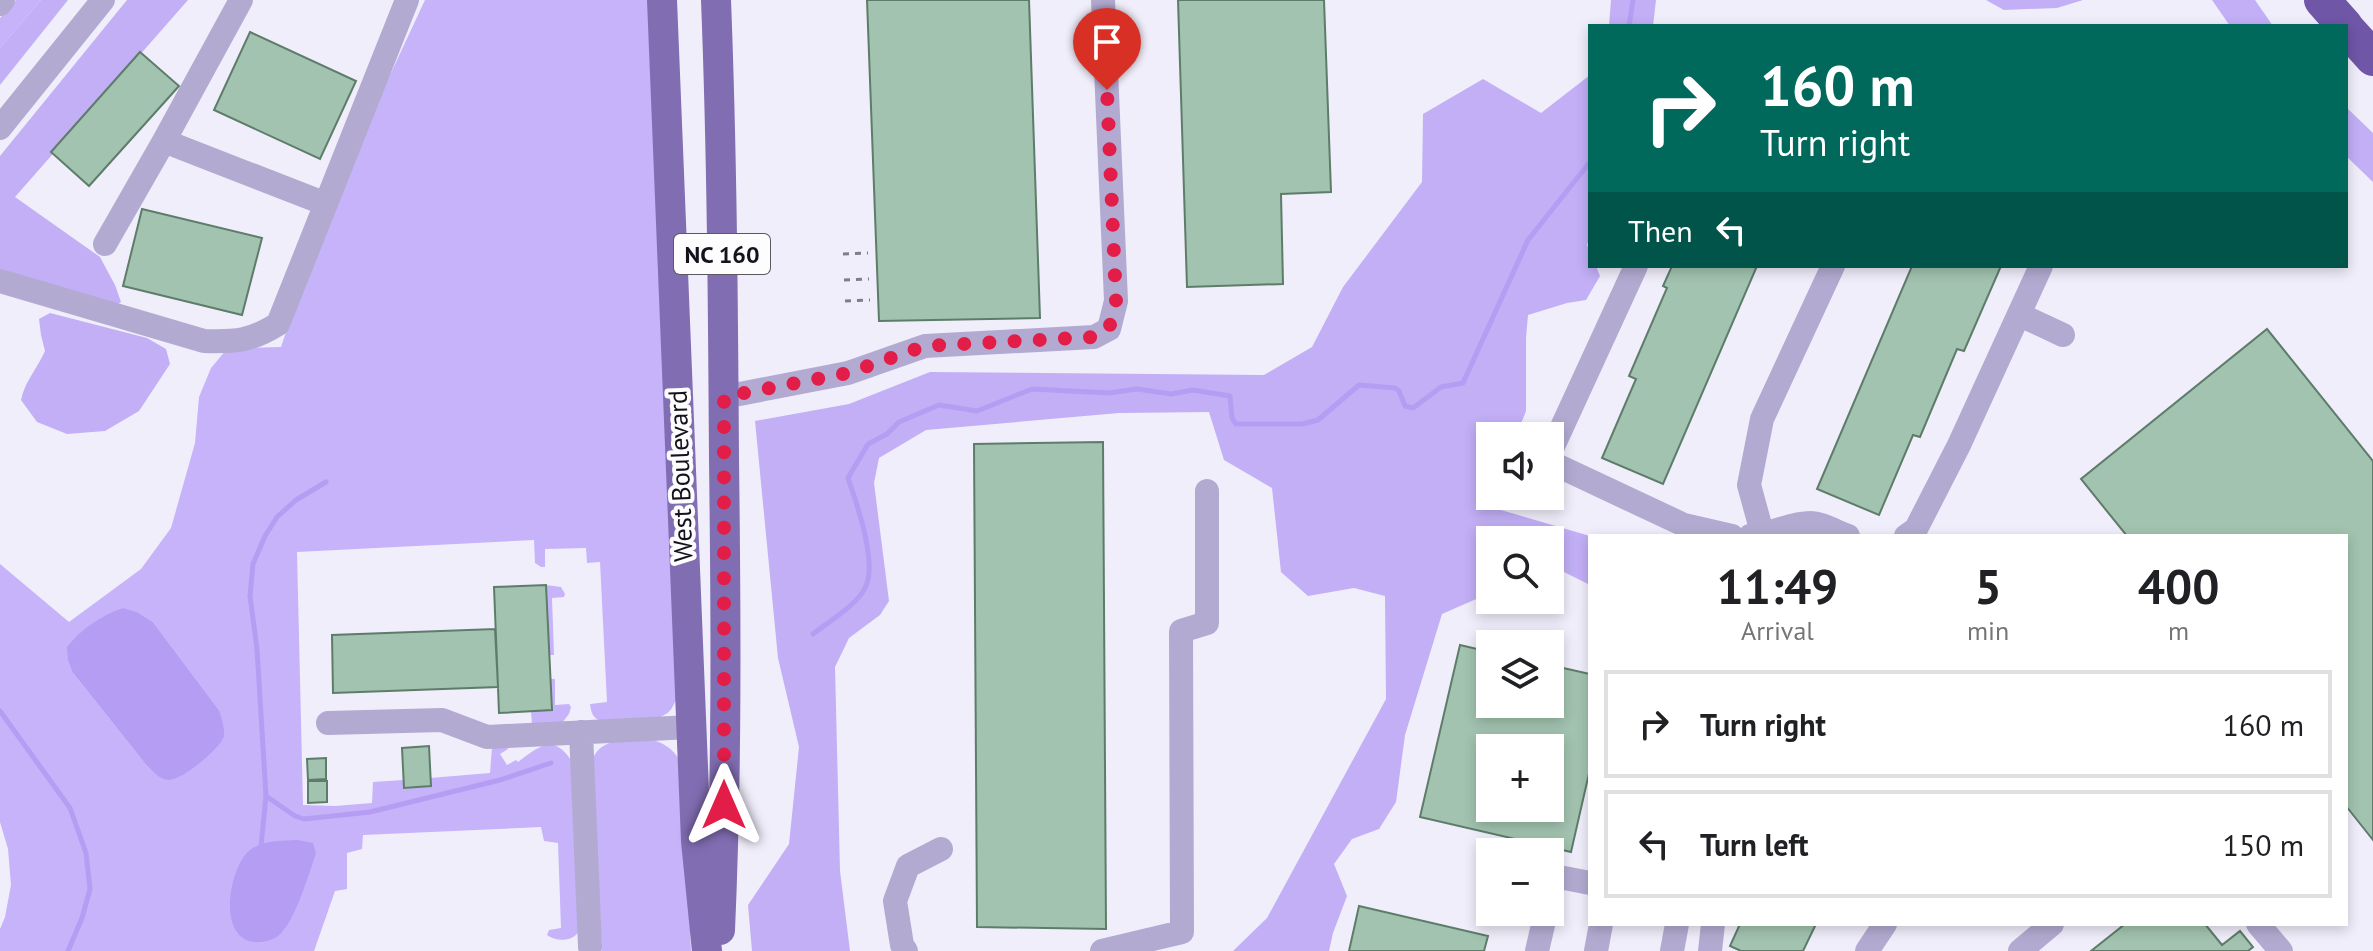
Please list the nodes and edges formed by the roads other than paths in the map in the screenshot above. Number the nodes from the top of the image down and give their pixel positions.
1 (103, 0) edge
2 (241, 0) edge
3 (407, 0) edge
4 (662, 0) edge
5 (716, 0) edge
6 (1103, 0) edge
7 (2322, 0) edge
8 (2342, 24) edge
9 (2348, 30) edge
10 (2373, 58) edge
11 (0, 128) edge
12 (164, 141) junction
13 (326, 204) junction
14 (105, 244) dead end
15 (1635, 268) edge
16 (1832, 268) edge
17 (2040, 268) edge
18 (0, 281) edge
19 (2020, 315) junction
20 (2063, 335) dead end
21 (724, 397) junction
22 (1564, 423) edge
23 (1564, 469) edge
24 (1207, 491) dead end
25 (1723, 534) edge
26 (1762, 534) edge
27 (1768, 534) edge
28 (1842, 534) edge
29 (1909, 534) edge
30 (328, 723) dead end
31 (691, 727) junction
32 (581, 732) junction
33 (941, 849) dead end
34 (1564, 878) edge
35 (1588, 883) edge
36 (1543, 926) edge
37 (1601, 926) edge
38 (1677, 926) edge
39 (1713, 926) edge
40 (1884, 926) edge
41 (2260, 926) edge
42 (2049, 936) edge
43 (590, 947) dead end
44 (707, 951) edge
45 (719, 951) edge
46 (906, 951) edge
47 (1102, 951) edge
48 (1537, 951) edge
49 (1596, 951) edge
50 (1672, 951) edge
51 (1710, 951) edge
52 (1867, 951) edge
53 (2020, 951) edge
54 (2281, 951) edge

1 - 11 street
2 - 12 street
3 - 13 street
4 - 31 main road, West Boulevard / NC 160
5 - 21 main road, West Boulevard / NC 160
6 - 21 street
7 - 8 highway
9 - 10 highway
12 - 13 street
12 - 14 street
13 - 18 street
15 - 22 street
16 - 26 street
17 - 19 street
19 - 20 street
19 - 29 street
21 - 45 main road, West Boulevard / NC 160
23 - 25 street
24 - 47 street
27 - 28 street
30 - 32 street
31 - 32 street
31 - 44 main road, West Boulevard / NC 160
32 - 43 street
33 - 46 street
34 - 35 street
36 - 48 street
37 - 49 street
38 - 50 street
39 - 51 street
40 - 52 street
41 - 54 street
42 - 53 street

